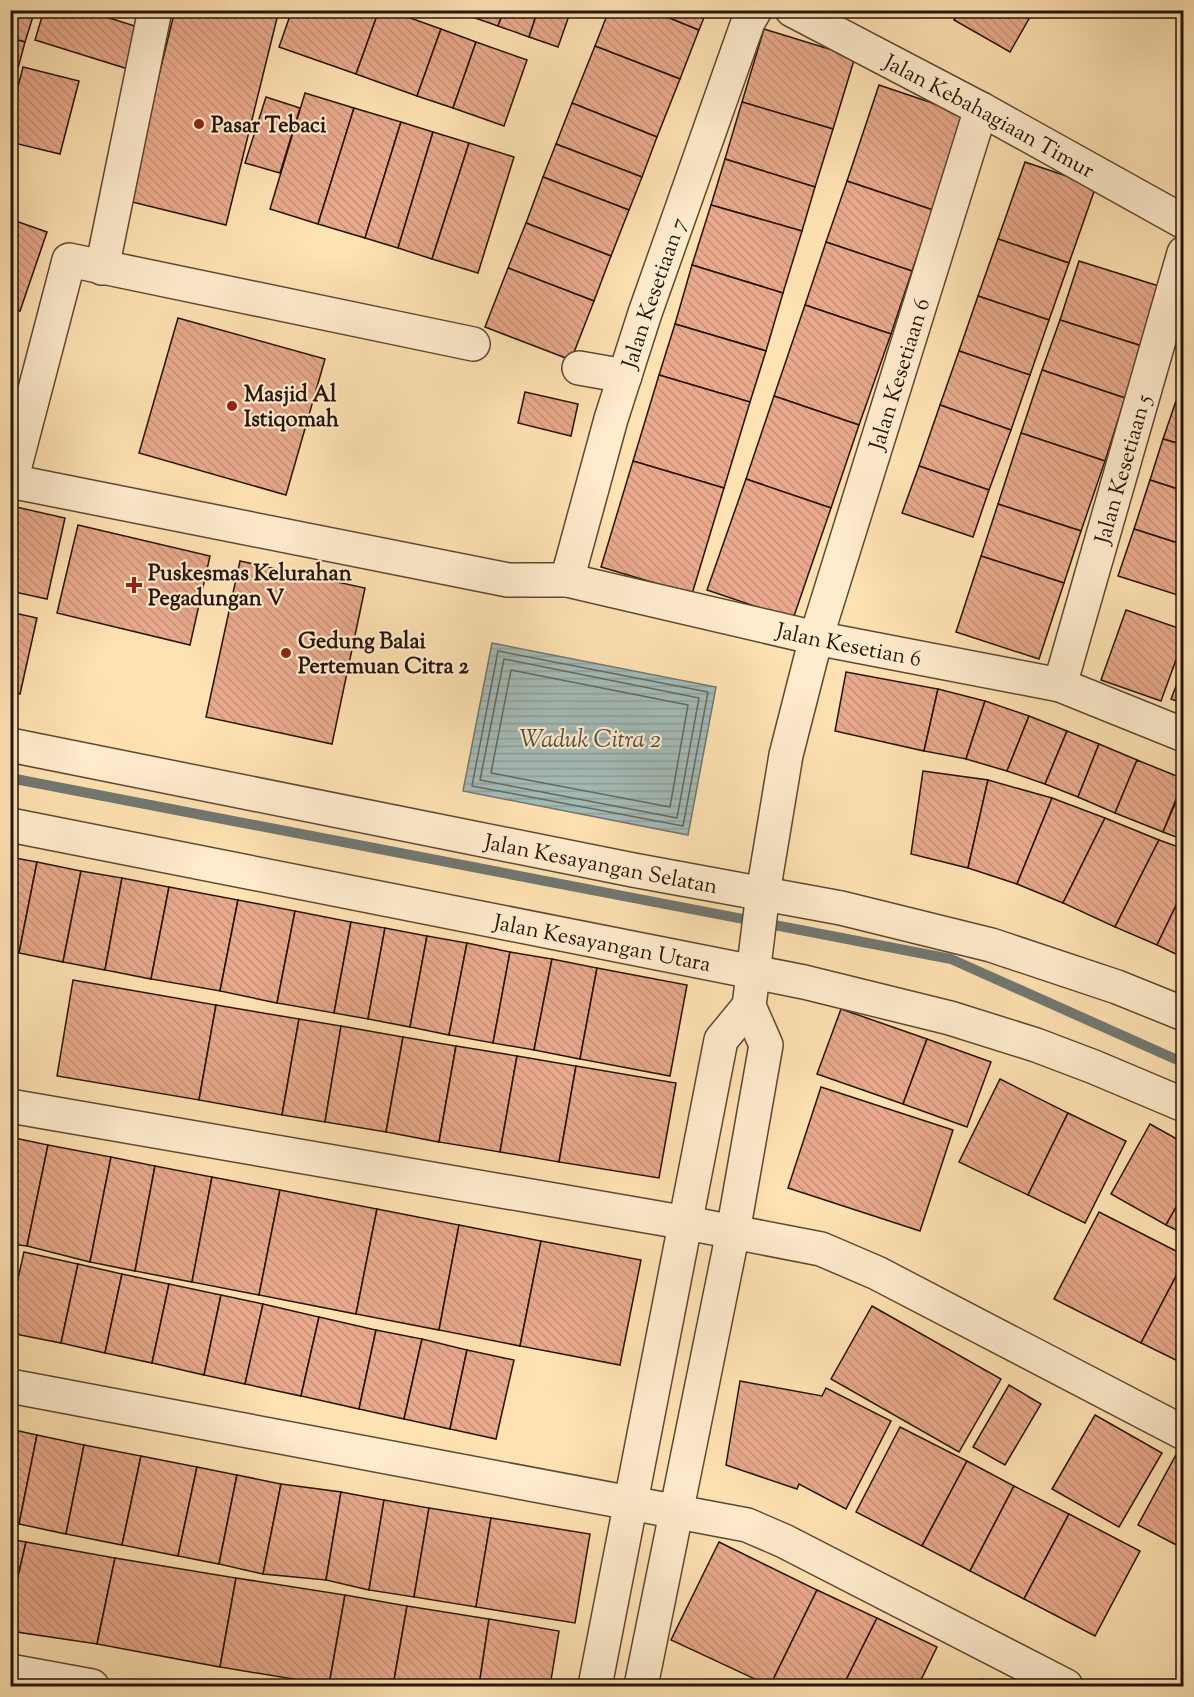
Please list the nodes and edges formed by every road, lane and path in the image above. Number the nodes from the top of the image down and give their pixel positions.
1 (155, 10) edge
2 (754, 10) edge
3 (792, 10) edge
4 (981, 109) junction
5 (1184, 222) edge
6 (1184, 253) edge
7 (102, 268) junction
8 (473, 344) dead end
9 (579, 368) dead end
10 (625, 376) junction
11 (11, 481) edge
12 (567, 580) junction
13 (816, 638) junction
14 (1060, 685) junction
15 (1184, 735) edge
16 (10, 745) edge
17 (10, 825) edge
18 (762, 901) junction
19 (753, 966) junction
20 (749, 1006) junction
21 (1184, 1014) edge
22 (1184, 1105) edge
23 (10, 1106) edge
24 (687, 1223) junction
25 (733, 1232) junction
26 (10, 1386) edge
27 (1184, 1433) edge
28 (633, 1502) junction
29 (676, 1510) junction
30 (10, 1671) edge
31 (92, 1686) edge
32 (595, 1686) edge
33 (641, 1686) edge
34 (1066, 1686) edge

1 - 7 street
2 - 10 street, Jalan Kesetiaan 7
3 - 4 street, Jalan Kebahagiaan Timur
4 - 5 street, Jalan Kebahagiaan Timur
4 - 13 street, Jalan Kesetiaan 6
6 - 14 street, Jalan Kesetiaan 5
7 - 8 street
7 - 11 street
9 - 10 street
10 - 12 street, Jalan Kesetiaan 7
11 - 12 street, Jalan Kesetian 6
12 - 13 street, Jalan Kesetian 6
13 - 14 street, Jalan Kesetian 6
13 - 18 street, Jalan Kesetiaan 6
14 - 15 street, Jalan Kesetian 6
16 - 18 street, Jalan Kesayangan Selatan
17 - 19 street, Jalan Kesayangan Utara
18 - 19 street, Jalan Kesetiaan 6
18 - 21 street, Jalan Kesayangan Selatan
19 - 20 street, Jalan Kesetiaan 6
19 - 22 street, Jalan Kesayangan Utara
20 - 24 street
20 - 25 street
23 - 24 street
24 - 25 street
24 - 28 street
25 - 27 street
25 - 29 street
26 - 28 street
28 - 29 street
28 - 32 street
29 - 33 street
29 - 34 street
30 - 31 street

